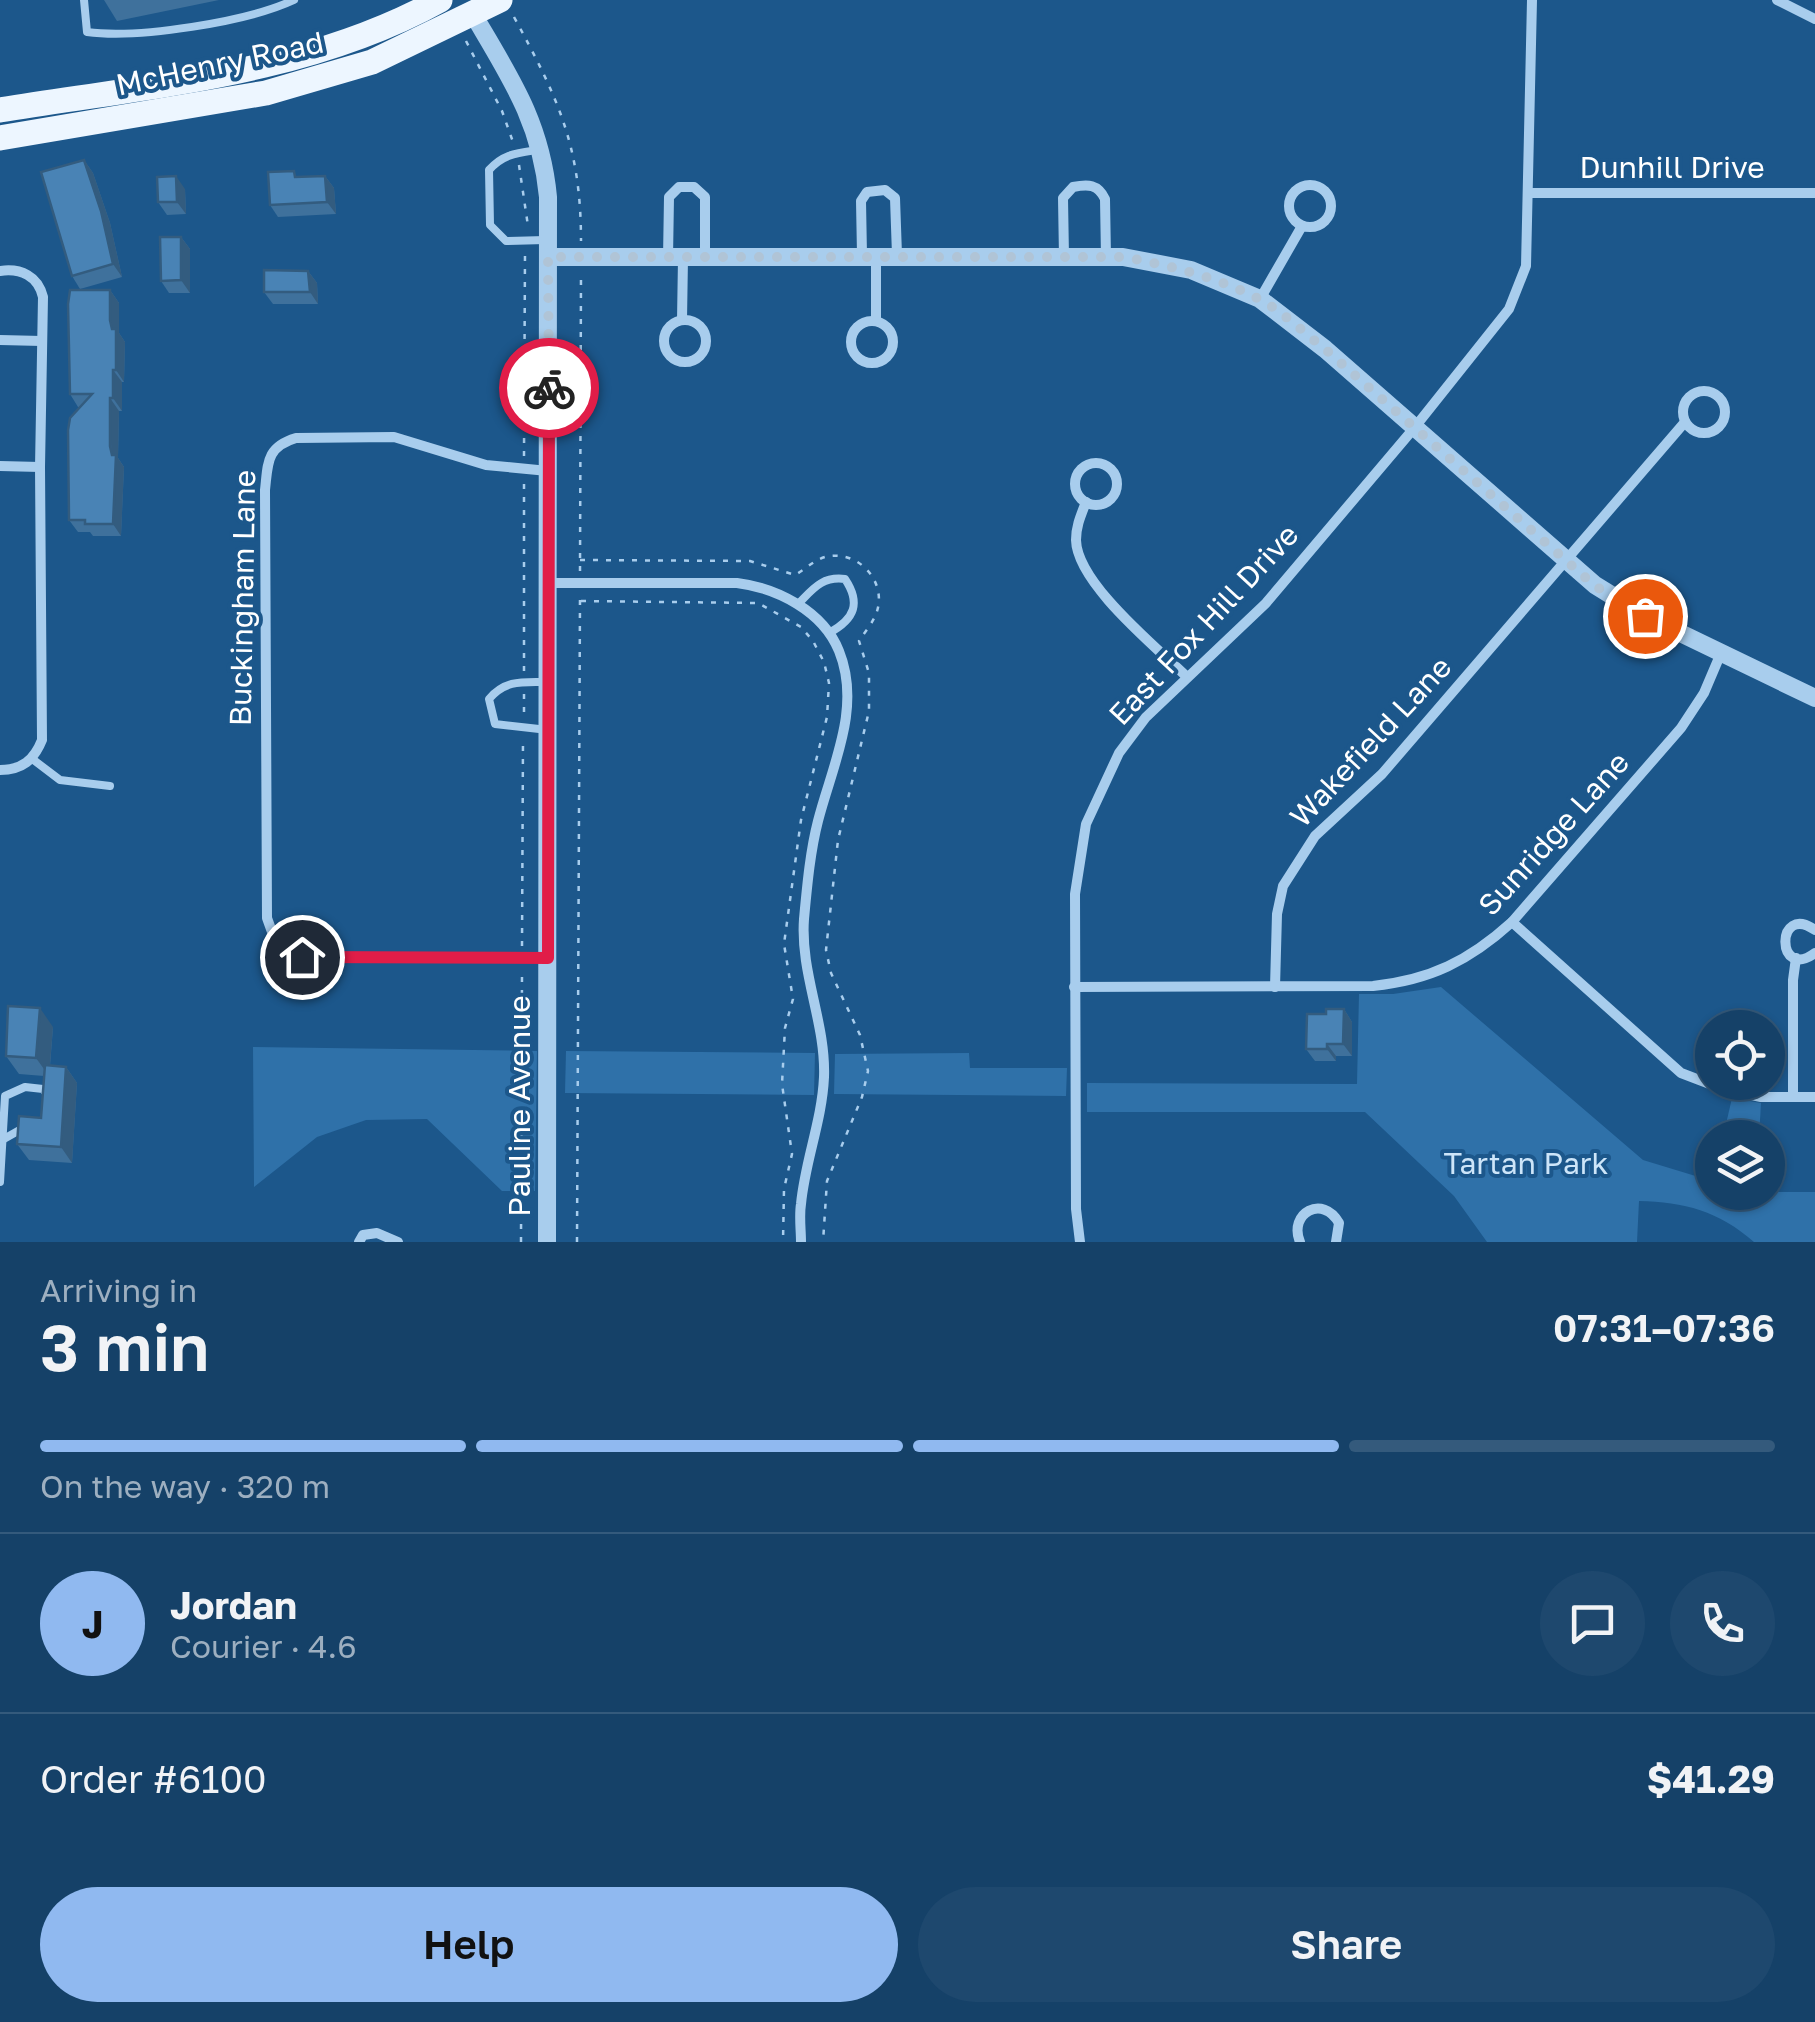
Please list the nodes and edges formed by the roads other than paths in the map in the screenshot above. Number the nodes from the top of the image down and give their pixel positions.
1 (84, 0) edge
2 (294, 0) edge
3 (440, 0) edge
4 (1532, 0) edge
5 (1777, 0) edge
6 (470, 8) edge
7 (507, 8) edge
8 (1815, 19) edge
9 (0, 110) edge
10 (0, 138) edge
11 (541, 149) junction
12 (1530, 194) junction
13 (1815, 194) edge
14 (1302, 226) junction
15 (548, 248) junction
16 (869, 255) junction
17 (897, 255) junction
18 (705, 257) junction
19 (1064, 257) junction
20 (1106, 257) junction
21 (676, 258) junction
22 (0, 271) edge
23 (1260, 299) junction
24 (682, 320) junction
25 (876, 321) junction
26 (0, 340) edge
27 (42, 342) junction
28 (1685, 422) junction
29 (1416, 427) junction
30 (0, 466) edge
31 (40, 467) junction
32 (549, 471) junction
33 (1086, 502) junction
34 (1568, 560) junction
35 (549, 584) junction
36 (798, 604) junction
37 (829, 633) junction
38 (1721, 653) junction
39 (1187, 677) junction
40 (549, 682) junction
41 (1814, 695) edge
42 (549, 730) junction
43 (32, 758) junction
44 (0, 770) edge
45 (110, 786) dead end
46 (1512, 922) junction
47 (1815, 930) edge
48 (1815, 953) edge
49 (548, 958) junction
50 (1796, 958) junction
51 (1074, 987) junction
52 (1275, 987) junction
53 (1792, 1097) junction
54 (1815, 1097) edge
55 (48, 1105) edge
56 (30, 1124) edge
57 (2, 1140) edge
58 (0, 1182) edge
59 (359, 1242) edge
60 (398, 1242) edge
61 (547, 1242) edge
62 (801, 1242) edge
63 (1080, 1242) edge
64 (1300, 1242) edge
65 (1336, 1242) edge

1 - 2 lane
3 - 9 main road, McHenry Road
4 - 12 street, East Fox Hill Drive
5 - 8 street
6 - 7 main road, McHenry Road
6 - 10 main road, McHenry Road
6 - 11 street, Pauline Avenue
11 - 15 street, Pauline Avenue
11 - 15 lane
12 - 13 street, Dunhill Drive
12 - 29 street, East Fox Hill Drive
14 - 14 street
14 - 23 street
15 - 21 street
15 - 32 street, Pauline Avenue
16 - 17 street
16 - 17 street
16 - 18 street
16 - 25 street
17 - 19 street
18 - 21 street
18 - 21 street
19 - 20 street
19 - 20 street
20 - 23 street
21 - 24 street
22 - 27 street
23 - 29 street
24 - 24 street
25 - 25 street
26 - 27 street
27 - 31 street
28 - 28 street
28 - 34 street, Wakefield Lane
29 - 34 street
29 - 39 street, East Fox Hill Drive
30 - 31 street
31 - 43 street
32 - 35 street, Pauline Avenue
32 - 49 street, Buckingham Lane
33 - 33 street
33 - 39 street
34 - 38 street
34 - 52 street, Wakefield Lane
35 - 36 street
35 - 40 street, Pauline Avenue
36 - 37 street
36 - 37 lane
37 - 62 street
38 - 41 street
38 - 46 street, Sunridge Lane
39 - 51 street, East Fox Hill Drive
40 - 42 street, Pauline Avenue
40 - 42 lane
42 - 49 street, Pauline Avenue
43 - 44 street
43 - 45 lane
46 - 52 street, Sunridge Lane
46 - 53 street
47 - 50 street
48 - 50 street
49 - 61 street, Pauline Avenue
50 - 53 street
51 - 52 street, Sunridge Lane
51 - 63 street, East Fox Hill Drive
53 - 54 street
55 - 57 lane
56 - 57 lane
57 - 58 lane
59 - 60 street
64 - 65 street

